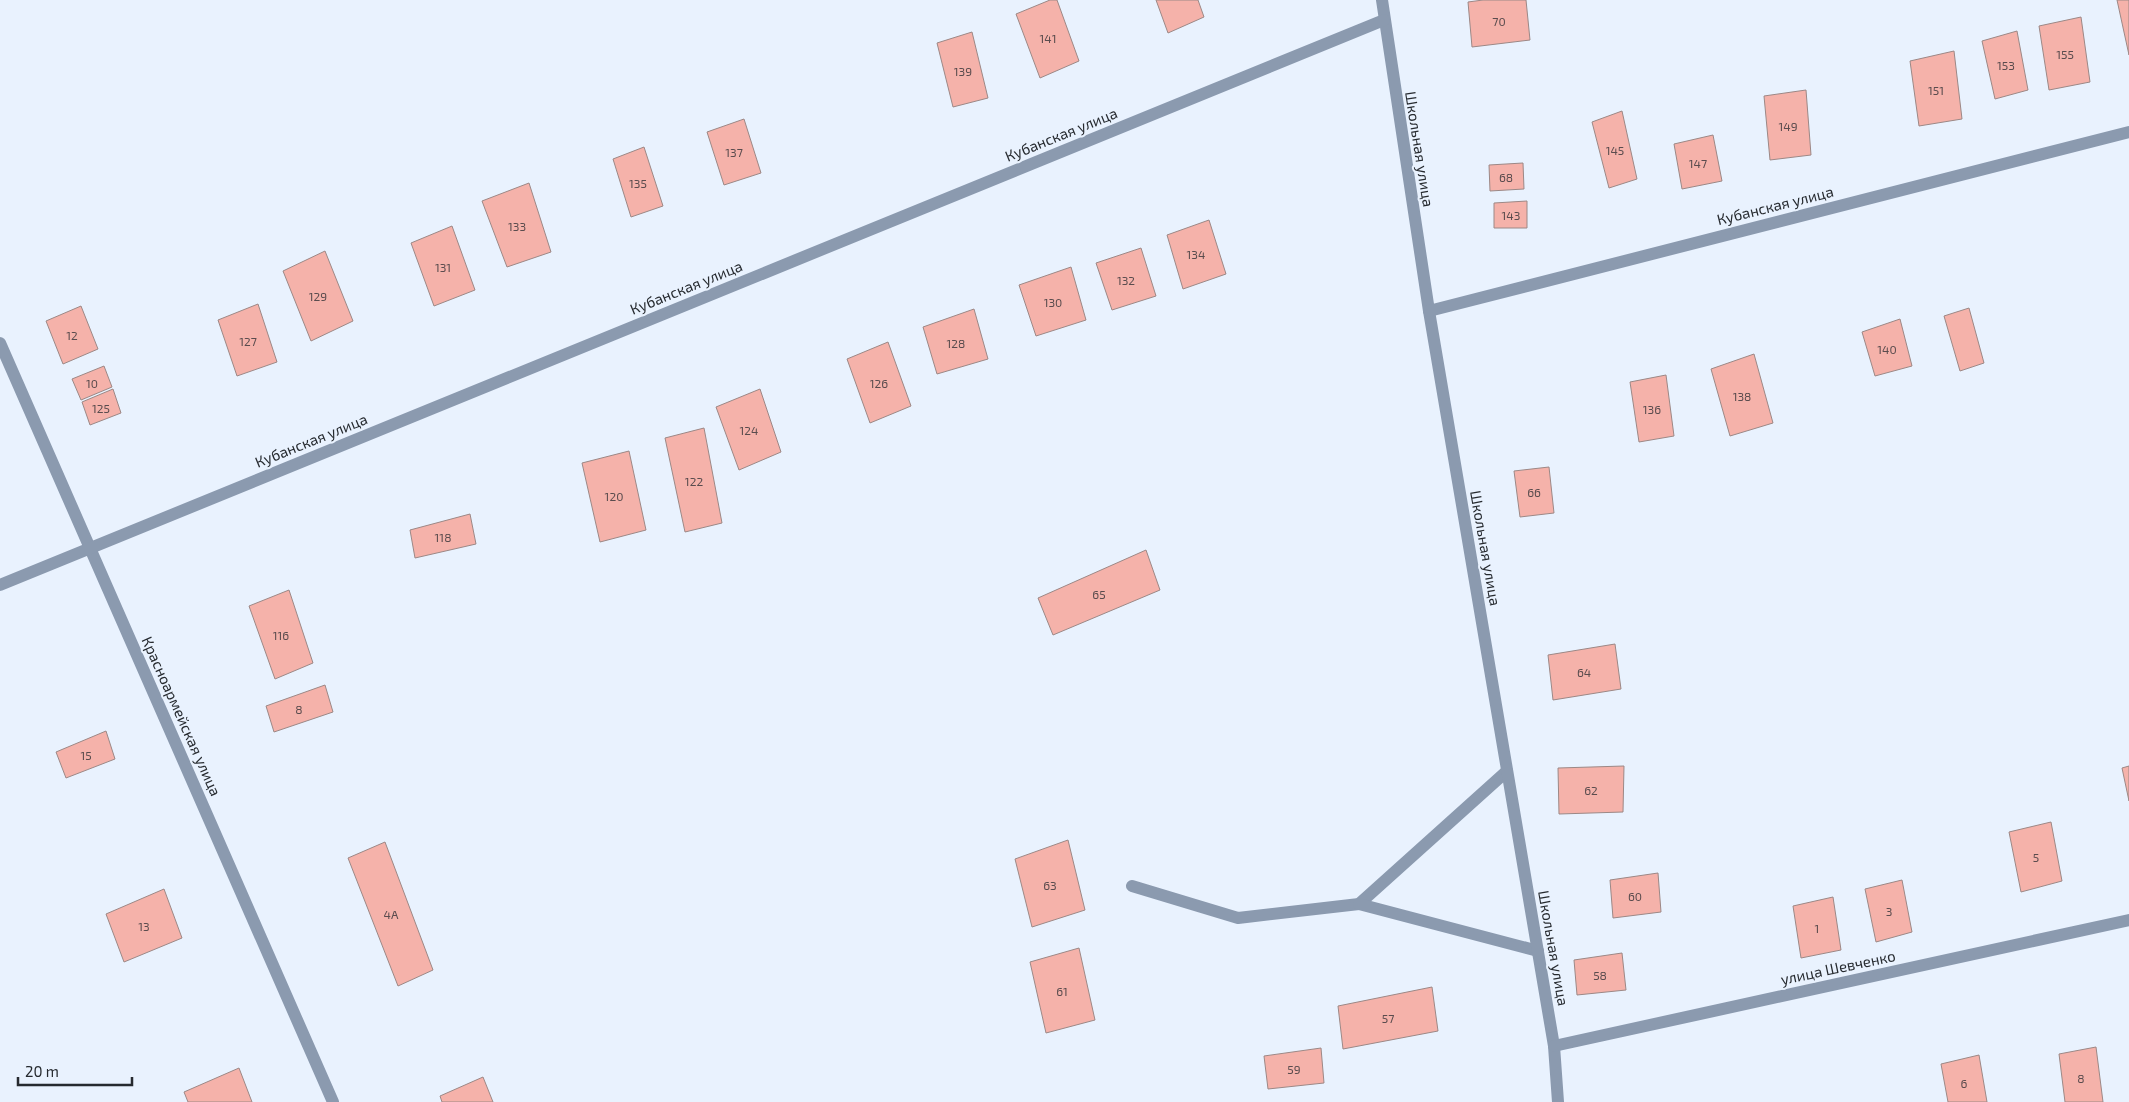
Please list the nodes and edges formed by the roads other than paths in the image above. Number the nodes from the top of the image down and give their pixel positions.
1 (1382, 0) edge
2 (1384, 20) junction
3 (2129, 132) edge
4 (1429, 311) junction
5 (0, 343) edge
6 (90, 548) junction
7 (0, 585) edge
8 (1507, 771) junction
9 (1132, 886) dead end
10 (1359, 904) junction
11 (2129, 920) edge
12 (1538, 951) junction
13 (1554, 1046) junction
14 (333, 1102) edge
15 (1558, 1102) edge

1 - 2 street, Школьная улица
2 - 4 street, Школьная улица
2 - 6 street, Кубанская улица
3 - 4 street, Кубанская улица
4 - 8 street, Школьная улица
5 - 6 street, Красноармейская улица
6 - 7 street, Кубанская улица
6 - 14 street, Красноармейская улица
8 - 10 street
8 - 12 street, Школьная улица
9 - 10 street
10 - 12 street
11 - 13 street, улица Шевченко
12 - 13 street, Школьная улица
13 - 15 street, Школьная улица

